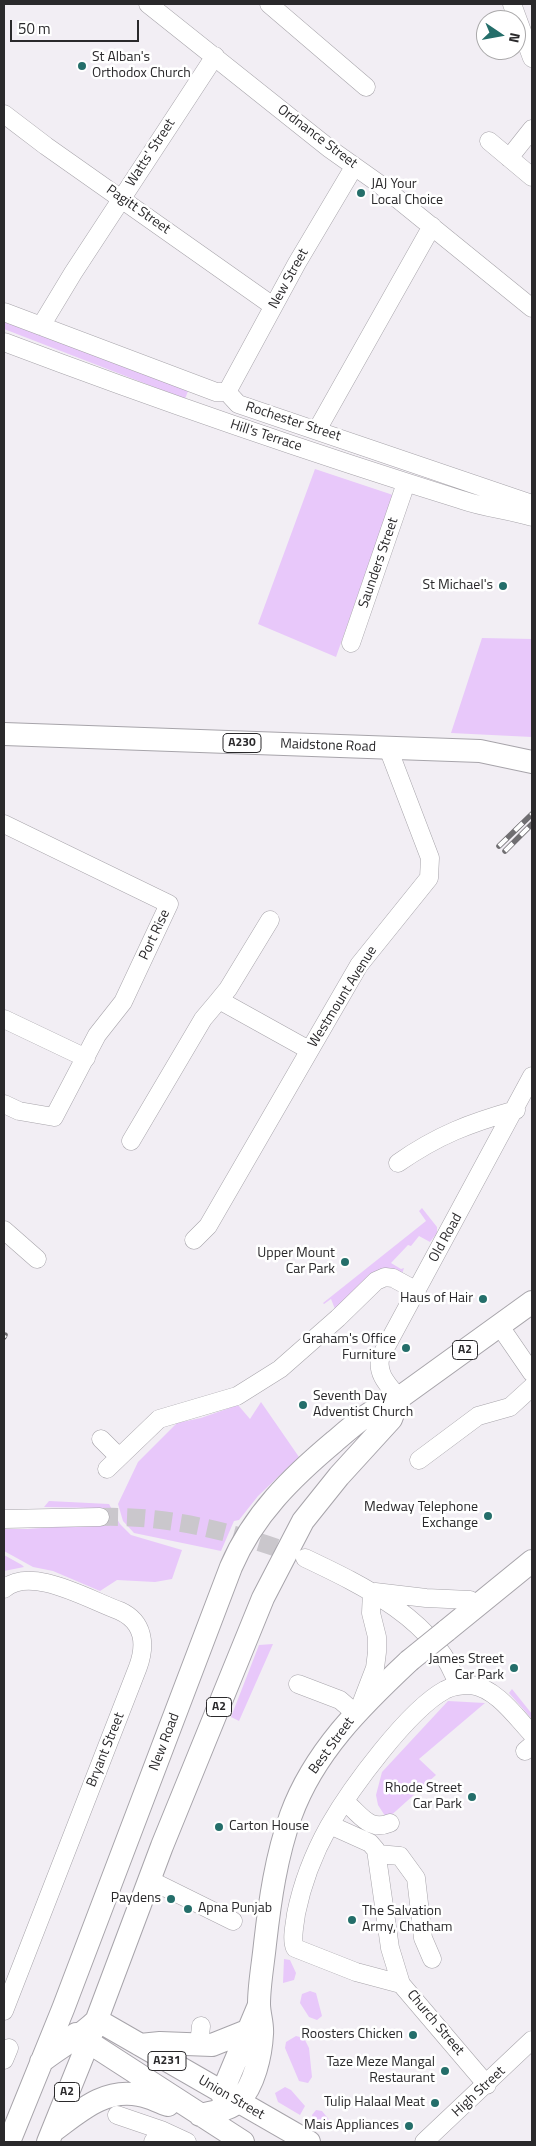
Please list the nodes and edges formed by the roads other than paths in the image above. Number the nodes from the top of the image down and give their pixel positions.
1 (148, 4) edge
2 (269, 4) edge
3 (512, 4) edge
4 (215, 56) junction
5 (532, 58) edge
6 (366, 87) dead end
7 (4, 114) edge
8 (532, 129) edge
9 (489, 141) dead end
10 (509, 158) junction
11 (354, 167) junction
12 (532, 177) edge
13 (121, 198) junction
14 (432, 226) junction
15 (273, 306) junction
16 (532, 308) edge
17 (4, 312) edge
18 (41, 326) junction
19 (4, 342) edge
20 (227, 392) junction
21 (317, 430) junction
22 (406, 483) junction
23 (532, 504) edge
24 (532, 517) edge
25 (351, 643) dead end
26 (4, 734) edge
27 (388, 748) junction
28 (532, 762) edge
29 (4, 824) edge
30 (270, 920) dead end
31 (218, 1000) junction
32 (4, 1019) edge
33 (309, 1050) junction
34 (86, 1058) junction
35 (532, 1076) edge
36 (4, 1104) edge
37 (516, 1110) junction
38 (132, 1140) dead end
39 (398, 1162) dead end
40 (4, 1230) edge
41 (194, 1240) dead end
42 (37, 1259) dead end
43 (417, 1291) junction
44 (532, 1302) edge
45 (499, 1324) junction
46 (532, 1373) edge
47 (532, 1387) edge
48 (399, 1398) junction
49 (101, 1439) dead end
50 (419, 1460) dead end
51 (100, 1516) tunnel mouth
52 (4, 1519) edge
53 (305, 1558) tunnel mouth
54 (532, 1562) edge
55 (4, 1589) edge
56 (372, 1592) junction
57 (476, 1604) junction
58 (298, 1684) dead end
59 (458, 1686) junction
60 (358, 1710) junction
61 (532, 1734) edge
62 (345, 1802) junction
63 (390, 1823) dead end
64 (330, 1825) junction
65 (378, 1854) junction
66 (150, 1880) junction
67 (233, 1921) dead end
68 (432, 1959) dead end
69 (401, 1984) junction
70 (259, 2004) junction
71 (63, 2009) junction
72 (4, 2011) edge
73 (96, 2020) junction
74 (247, 2031) junction
75 (83, 2040) junction
76 (532, 2040) edge
77 (140, 2045) junction
78 (41, 2062) junction
79 (487, 2084) junction
80 (229, 2101) junction
81 (117, 2115) dead end
82 (200, 2115) junction
83 (50, 2136) edge
84 (157, 2136) edge
85 (9, 2142) edge
86 (186, 2142) edge
87 (242, 2142) edge
88 (248, 2142) edge
89 (309, 2142) edge
90 (424, 2142) edge

1 - 4 street, Ordnance Street
2 - 6 street
3 - 5 street
4 - 11 street, Ordnance Street
4 - 13 street, Watts' Street
7 - 13 street, Pagitt Street
8 - 10 street
9 - 10 street
10 - 12 street
11 - 14 street, Ordnance Street
11 - 15 street, New Street
13 - 15 street, Pagitt Street
13 - 18 street, Watts' Street
14 - 16 street, Ordnance Street
14 - 21 street
15 - 20 street, New Street
17 - 18 street, Rochester Street
18 - 20 street, Rochester Street
19 - 22 street, Hill's Terrace
20 - 21 street, Rochester Street
21 - 23 street, Rochester Street
22 - 24 street, Hill's Terrace
22 - 25 street, Saunders Street
26 - 27 main road, Maidstone Road / A230
27 - 28 main road, Maidstone Road / A230
27 - 33 street, Westmount Avenue
29 - 34 street, Port Rise
30 - 31 street
31 - 33 street
31 - 38 street
32 - 34 street
33 - 41 street, Westmount Avenue
34 - 36 street, Port Rise
35 - 37 street, Old Road
37 - 39 street
37 - 43 street, Old Road
40 - 42 street
43 - 48 street, Old Road
43 - 49 street
44 - 45 main road, New Road / A2
45 - 46 street
45 - 48 main road, New Road / A2
47 - 50 street
48 - 66 main road, A2
48 - 71 main road, New Road / A2
51 - 52 street
53 - 56 street
54 - 57 main road, Best Street
55 - 72 street, Bryant Street
56 - 57 street
56 - 59 street
56 - 60 street
57 - 60 main road, Best Street, bridge
58 - 60 street
59 - 61 street
59 - 62 street
60 - 70 main road, Best Street
62 - 63 street
62 - 64 street
64 - 65 street
64 - 69 street, Church Street
65 - 68 street
65 - 69 street
66 - 67 street
66 - 73 main road, A2
69 - 79 street, Church Street
70 - 74 main road, Best Street
70 - 80 main road, Best Street
71 - 75 main road, Union Street / A231
71 - 78 main road, New Road / A2
73 - 75 main road, A2
73 - 77 main road, Union Street / A231
74 - 77 main road
74 - 80 main road, Best Street
75 - 78 main road
75 - 82 main road, Union Street / A231
75 - 83 main road, A2
76 - 79 street, High Street
77 - 80 main road, Union Street / A231
78 - 85 main road, New Road / A2
79 - 90 street, High Street
80 - 82 main road
80 - 88 main road, A231
80 - 89 main road, Union Street / A231
81 - 84 street
82 - 83 main road
82 - 87 main road, Union Street / A231
84 - 86 street

